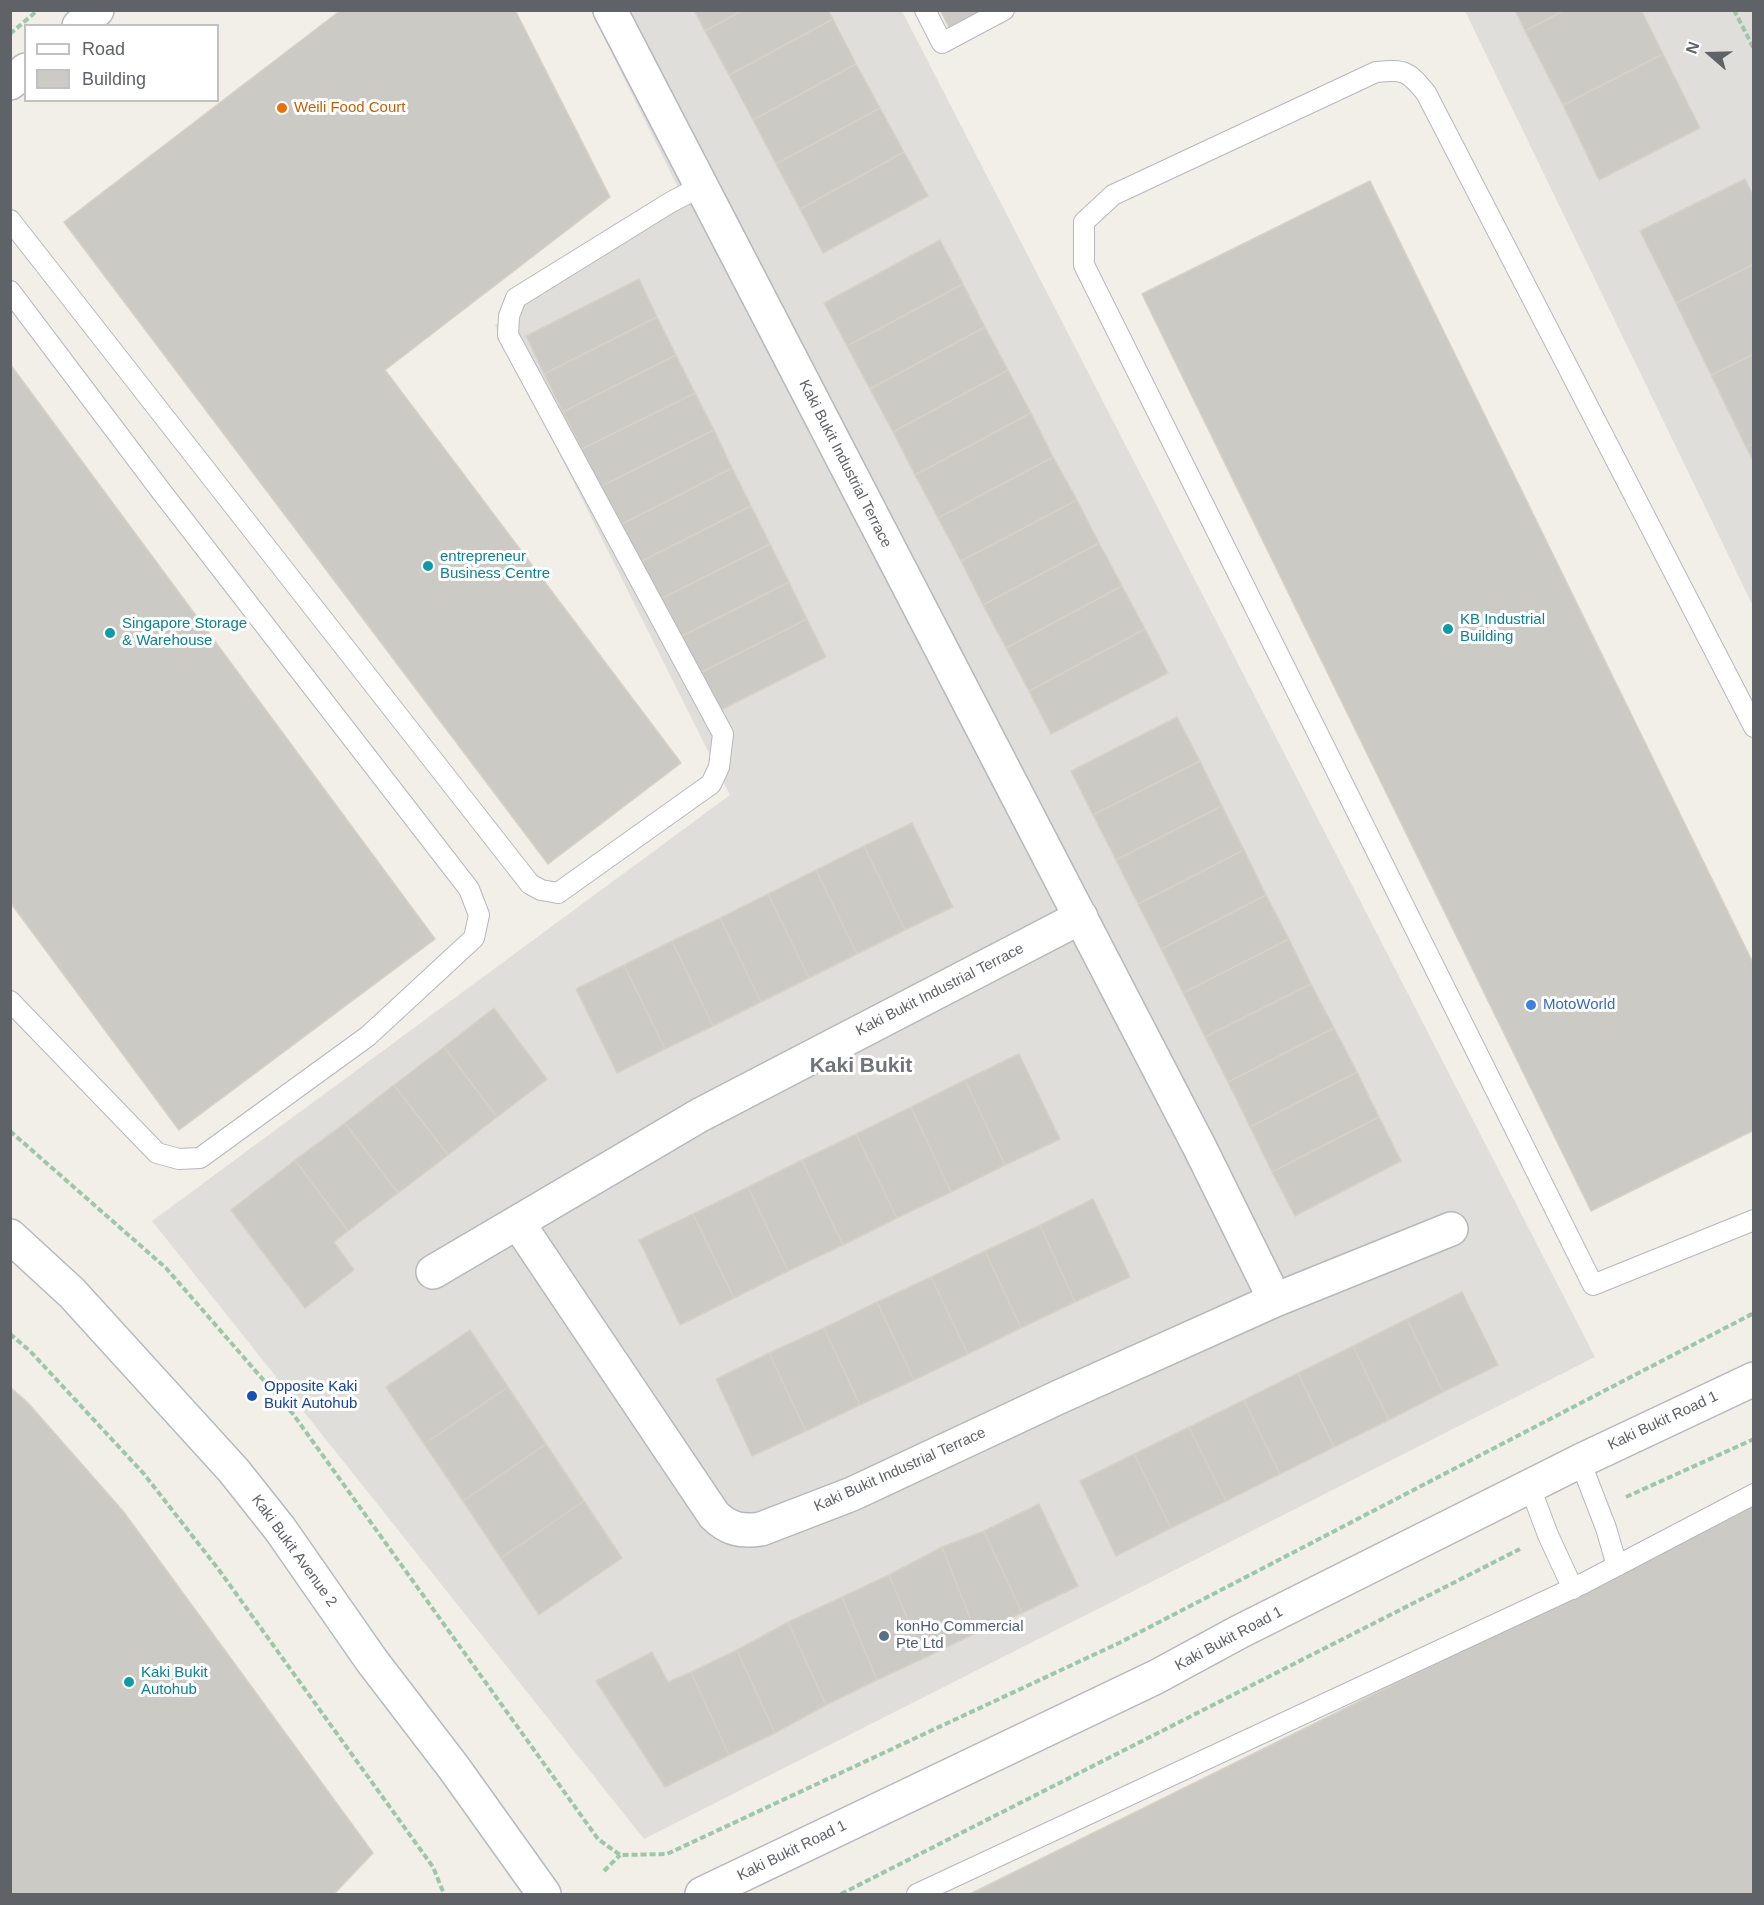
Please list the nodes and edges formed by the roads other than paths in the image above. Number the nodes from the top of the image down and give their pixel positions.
1 (97, 10) edge
2 (610, 10) edge
3 (926, 10) edge
4 (1004, 10) edge
5 (81, 24) edge
6 (24, 72) edge
7 (10, 83) edge
8 (702, 186) junction
9 (10, 220) edge
10 (10, 291) edge
11 (1754, 727) edge
12 (1081, 917) junction
13 (10, 1001) edge
14 (1754, 1220) edge
15 (518, 1223) junction
16 (1451, 1229) dead end
17 (10, 1236) edge
18 (433, 1272) dead end
19 (1275, 1300) junction
20 (1754, 1379) edge
21 (1580, 1461) junction
22 (1530, 1487) junction
23 (1754, 1494) edge
24 (1617, 1566) junction
25 (1573, 1588) junction
26 (544, 1894) edge
27 (702, 1894) edge
28 (917, 1894) edge

1 - 5 street
2 - 8 street, Kaki Bukit Industrial Terrace
3 - 4 lane
6 - 7 street
8 - 9 lane
8 - 12 street, Kaki Bukit Industrial Terrace
10 - 13 lane
11 - 14 lane
12 - 15 street, Kaki Bukit Industrial Terrace
12 - 19 street, Kaki Bukit Industrial Terrace
15 - 18 street, Kaki Bukit Industrial Terrace
15 - 19 street, Kaki Bukit Industrial Terrace
16 - 19 street, Kaki Bukit Industrial Terrace
17 - 26 street, Kaki Bukit Avenue 2
20 - 21 street, Kaki Bukit Road 1
21 - 22 street, Kaki Bukit Road 1
21 - 24 lane
22 - 25 lane
22 - 27 street, Kaki Bukit Road 1
23 - 24 lane
24 - 25 lane
25 - 28 lane

